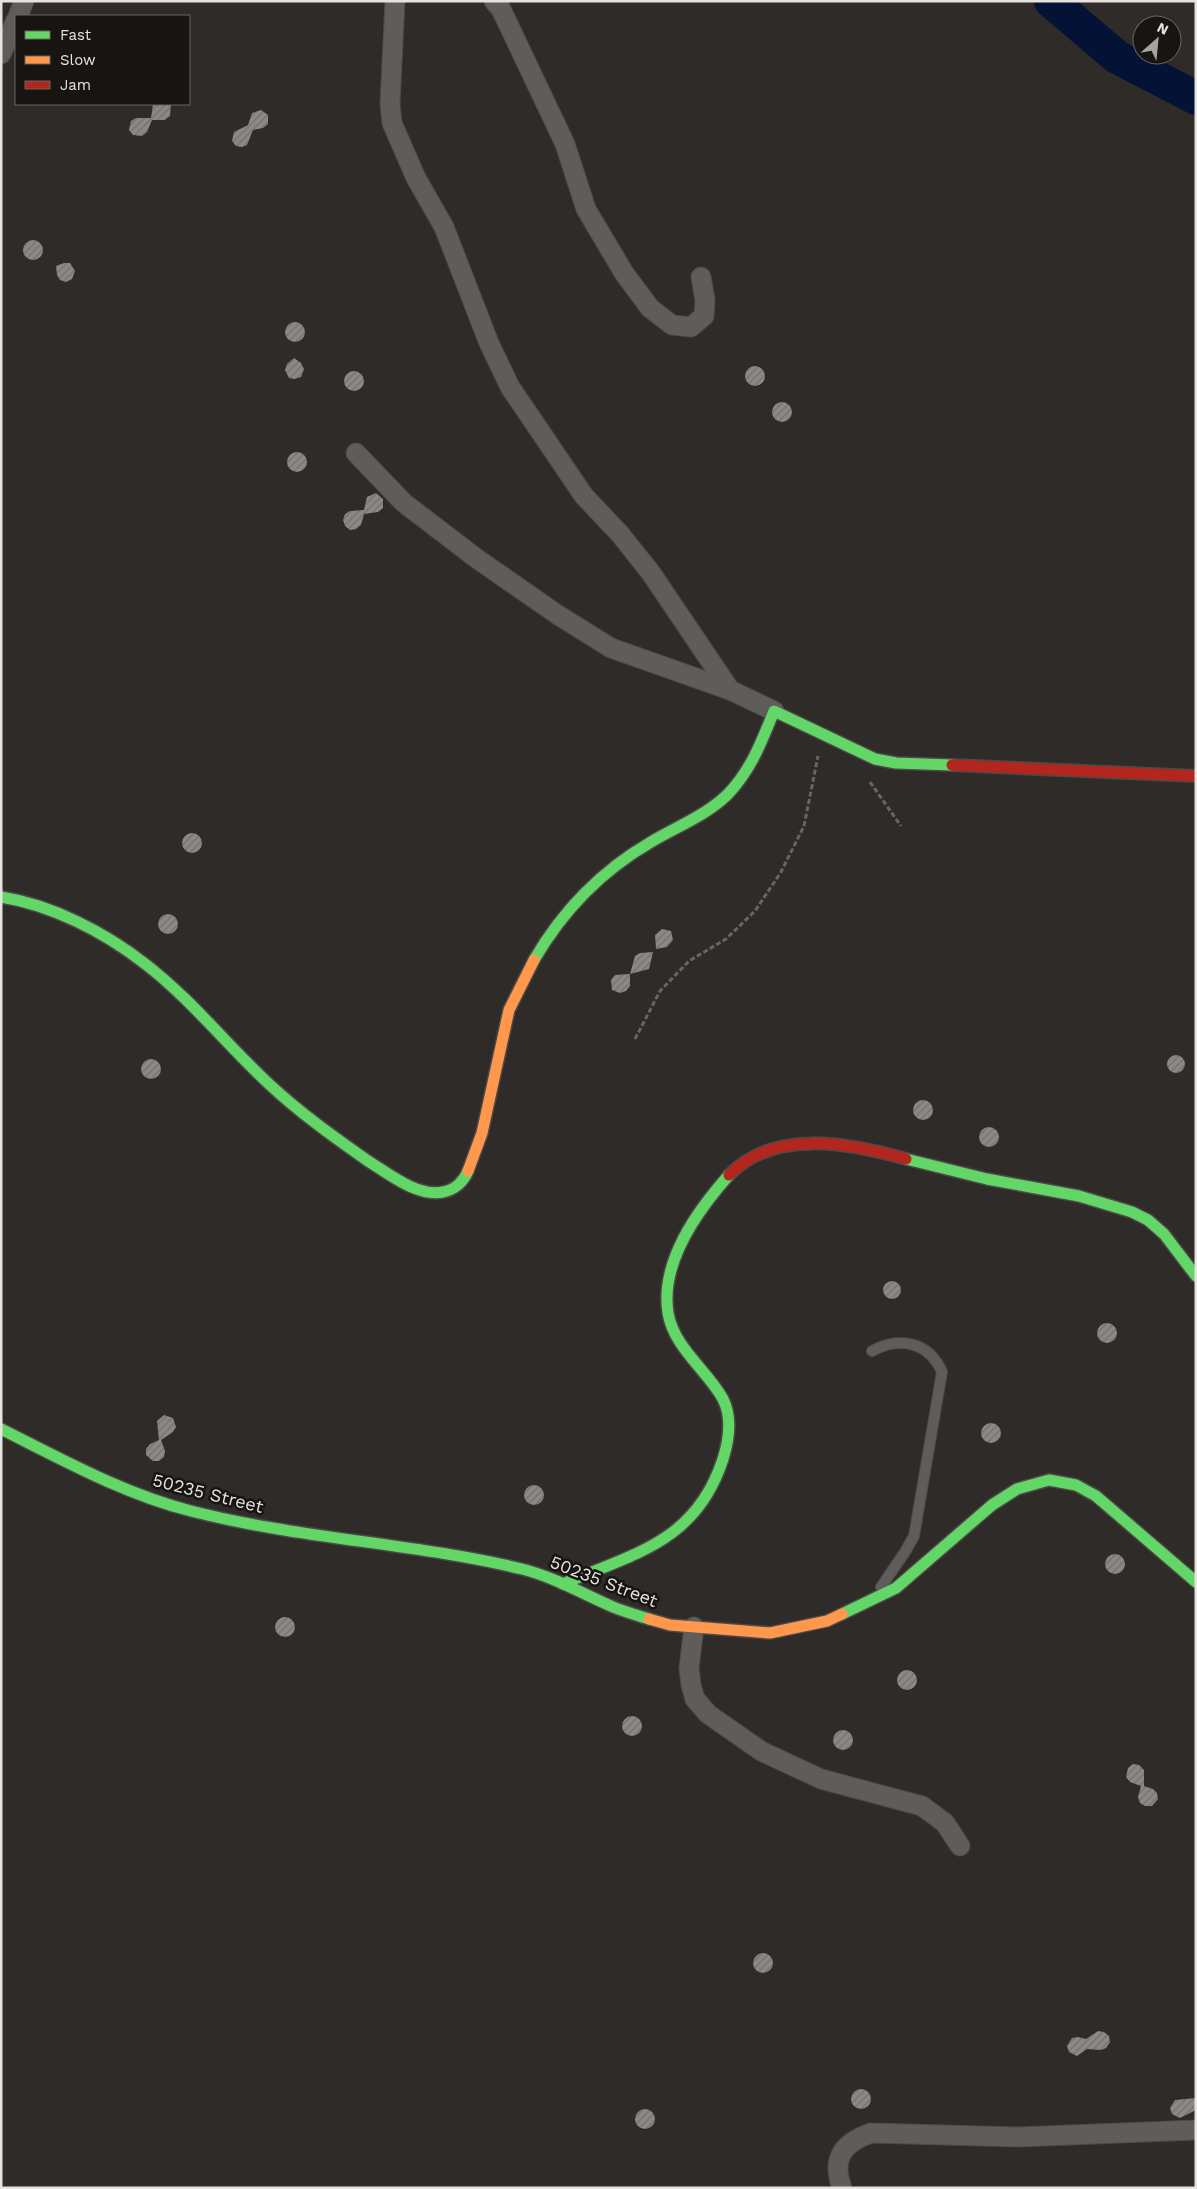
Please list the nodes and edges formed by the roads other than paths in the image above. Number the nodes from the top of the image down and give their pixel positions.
1 (24, 1) edge
2 (395, 1) edge
3 (494, 1) edge
4 (18, 15) edge
5 (15, 22) edge
6 (1, 54) edge
7 (701, 276) dead end
8 (356, 453) dead end
9 (730, 690) junction
10 (774, 711) junction
11 (1196, 776) edge
12 (1, 897) edge
13 (1196, 1276) edge
14 (872, 1351) dead end
15 (1, 1429) edge
16 (1196, 1582) edge
17 (563, 1584) junction
18 (872, 1600) junction
19 (694, 1627) junction
20 (960, 1846) dead end
21 (1196, 2130) edge
22 (842, 2188) edge

1 - 4 street
2 - 9 street
3 - 7 street
5 - 6 street
8 - 9 street
9 - 10 street
10 - 11 street
10 - 12 street
13 - 17 street
14 - 18 lane
15 - 17 street, 50235 Street
16 - 18 street, 50235 Street
17 - 19 street, 50235 Street
18 - 19 street, 50235 Street
19 - 20 street
21 - 22 street

